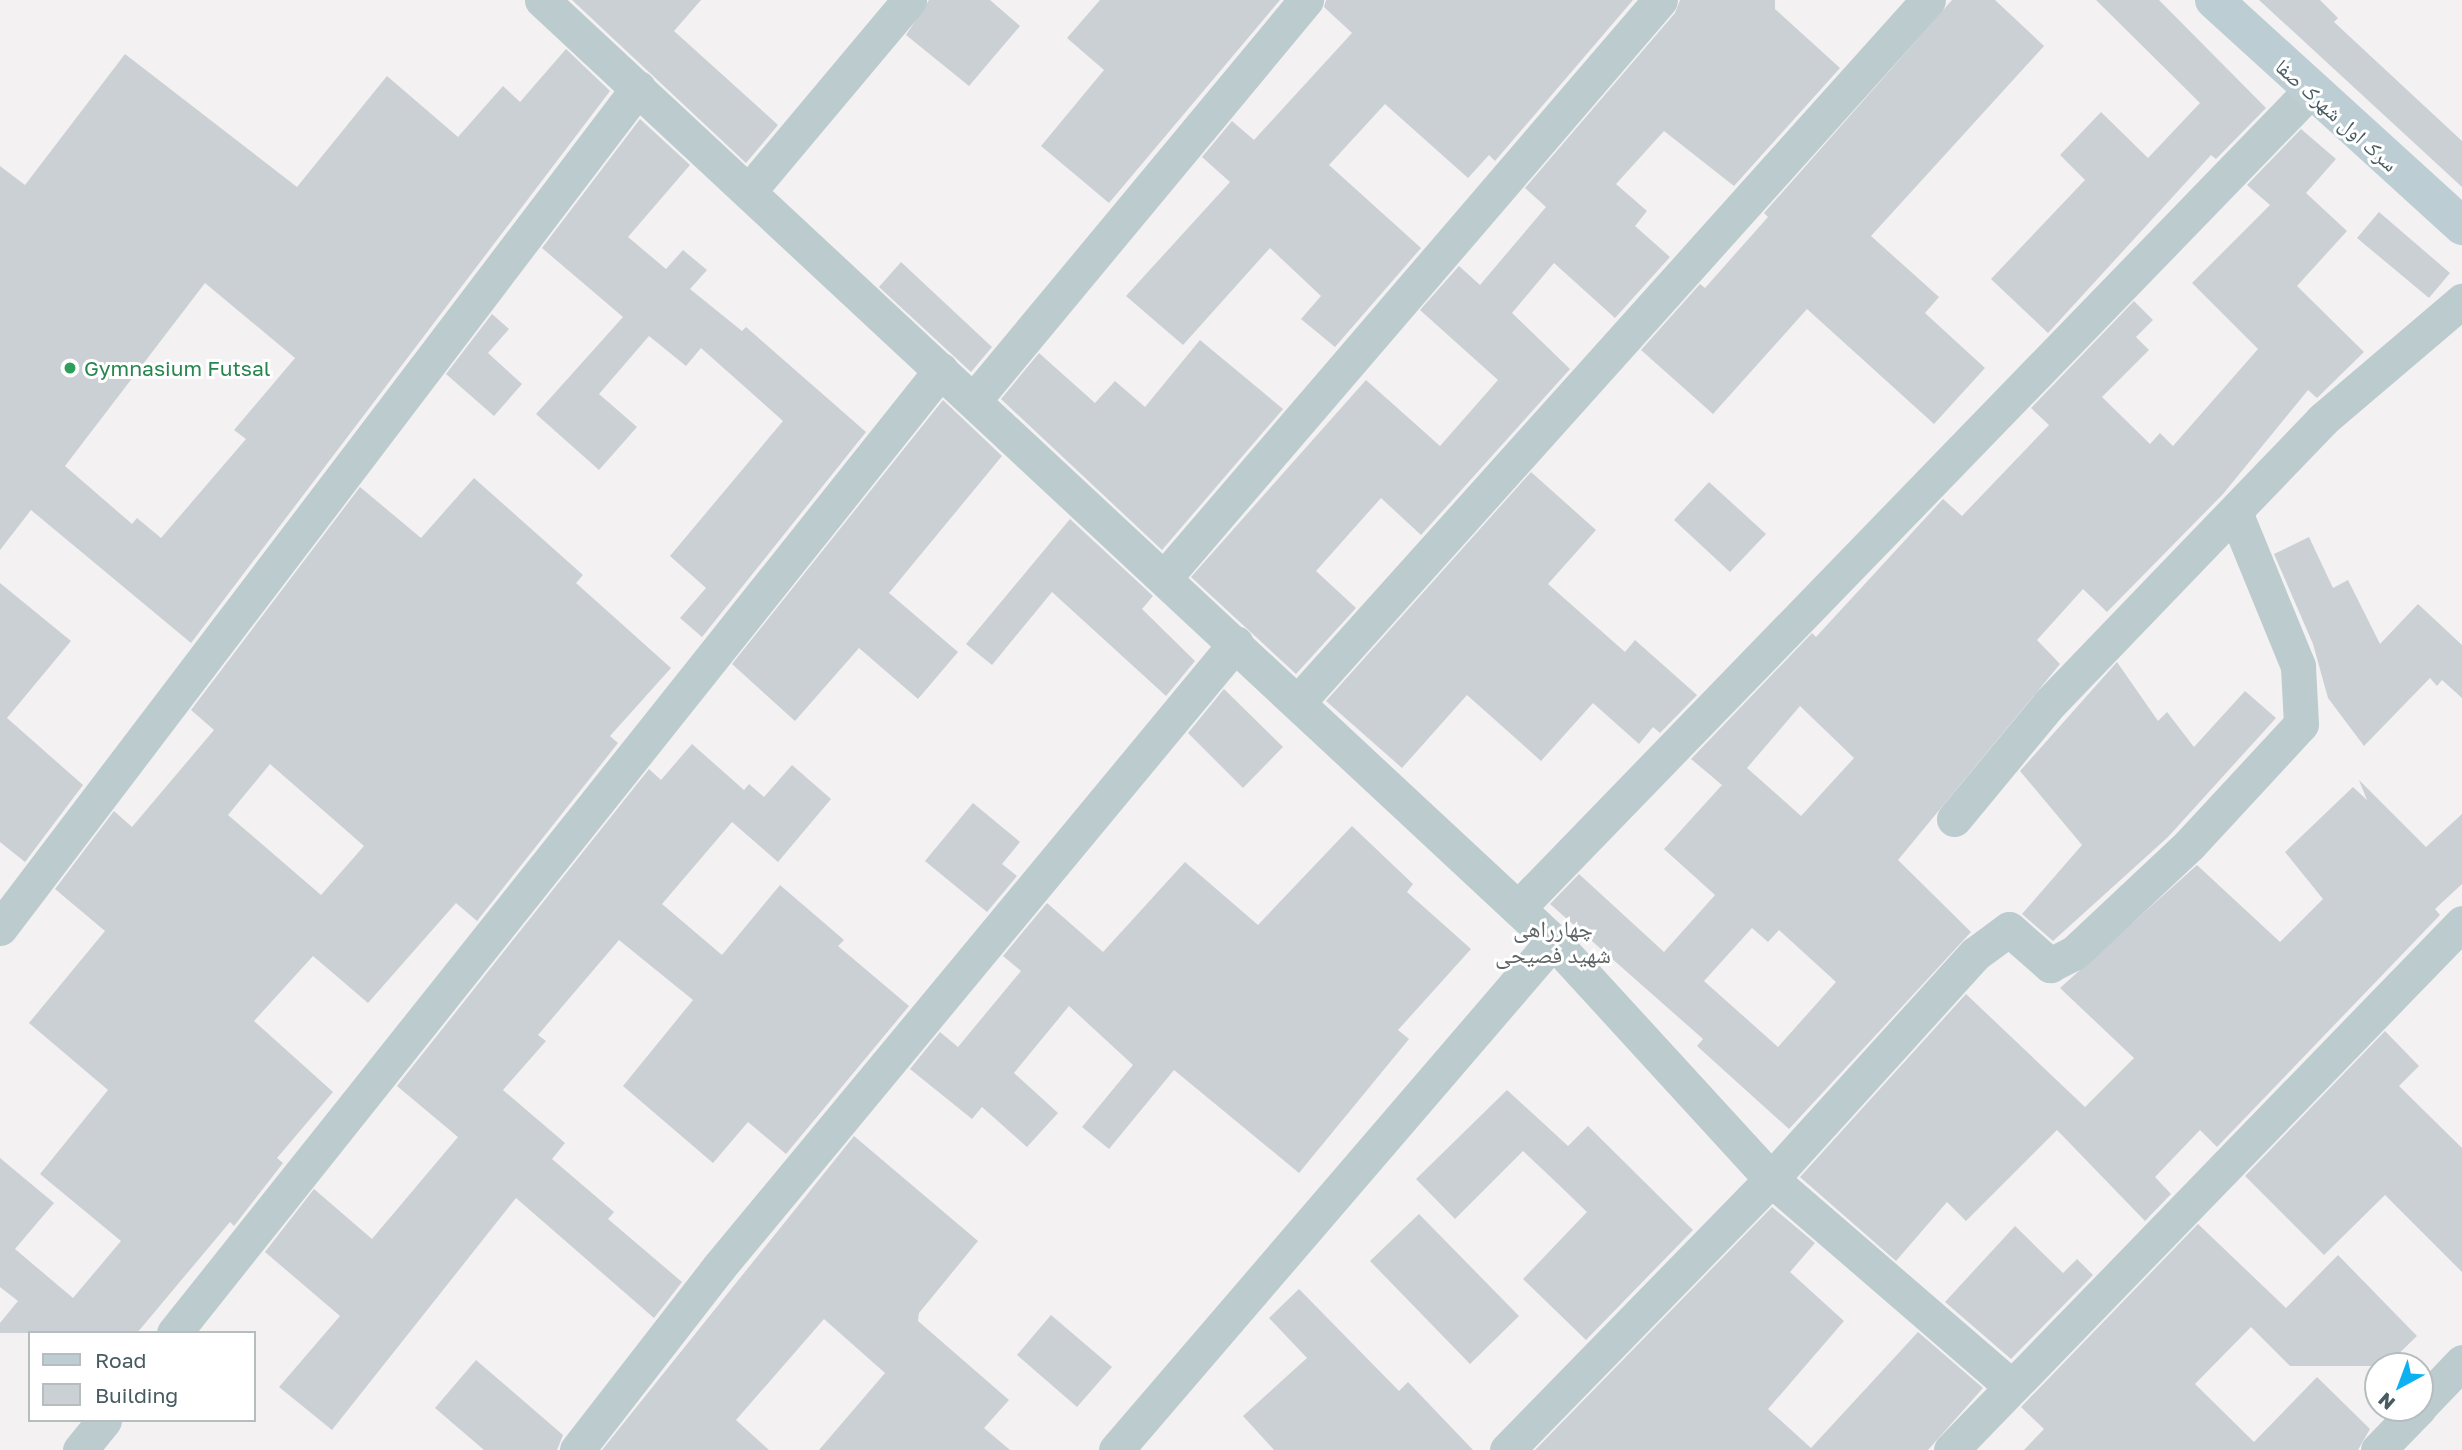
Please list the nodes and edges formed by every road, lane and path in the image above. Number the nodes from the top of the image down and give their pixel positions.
1 (542, 0) edge
2 (909, 0) edge
3 (1306, 0) edge
4 (1660, 0) edge
5 (1928, 0) edge
6 (2214, 0) edge
7 (638, 88) junction
8 (2309, 91) junction
9 (749, 191) junction
10 (2462, 226) edge
11 (2462, 301) edge
12 (941, 370) junction
13 (974, 400) junction
14 (2236, 515) junction
15 (1164, 577) junction
16 (1236, 643) junction
17 (1298, 702) junction
18 (1954, 819) dead end
19 (1518, 908) junction
20 (2462, 923) edge
21 (0, 928) edge
22 (1553, 941) junction
23 (1770, 1179) junction
24 (176, 1331) edge
25 (2462, 1363) edge
26 (2012, 1387) junction
27 (2434, 1392) edge
28 (102, 1422) edge
29 (2405, 1422) edge
30 (80, 1450) edge
31 (577, 1450) edge
32 (1116, 1450) edge
33 (1507, 1450) edge
34 (1951, 1450) edge
35 (2378, 1450) edge

1 - 7 street
2 - 9 street
3 - 13 street
4 - 15 street
5 - 17 street
6 - 8 street, سرک اول شهرک صفا
7 - 9 street
7 - 21 street
8 - 10 street, سرک اول شهرک صفا
8 - 19 street
9 - 12 street
11 - 14 street
12 - 13 street
12 - 24 street
13 - 15 street
14 - 18 street
14 - 23 street
15 - 16 street
16 - 17 street
16 - 31 street
17 - 19 street
19 - 22 street
20 - 26 street
22 - 23 street
22 - 32 street
23 - 26 street
23 - 33 street
25 - 27 street
26 - 34 street
28 - 30 street
29 - 35 street

